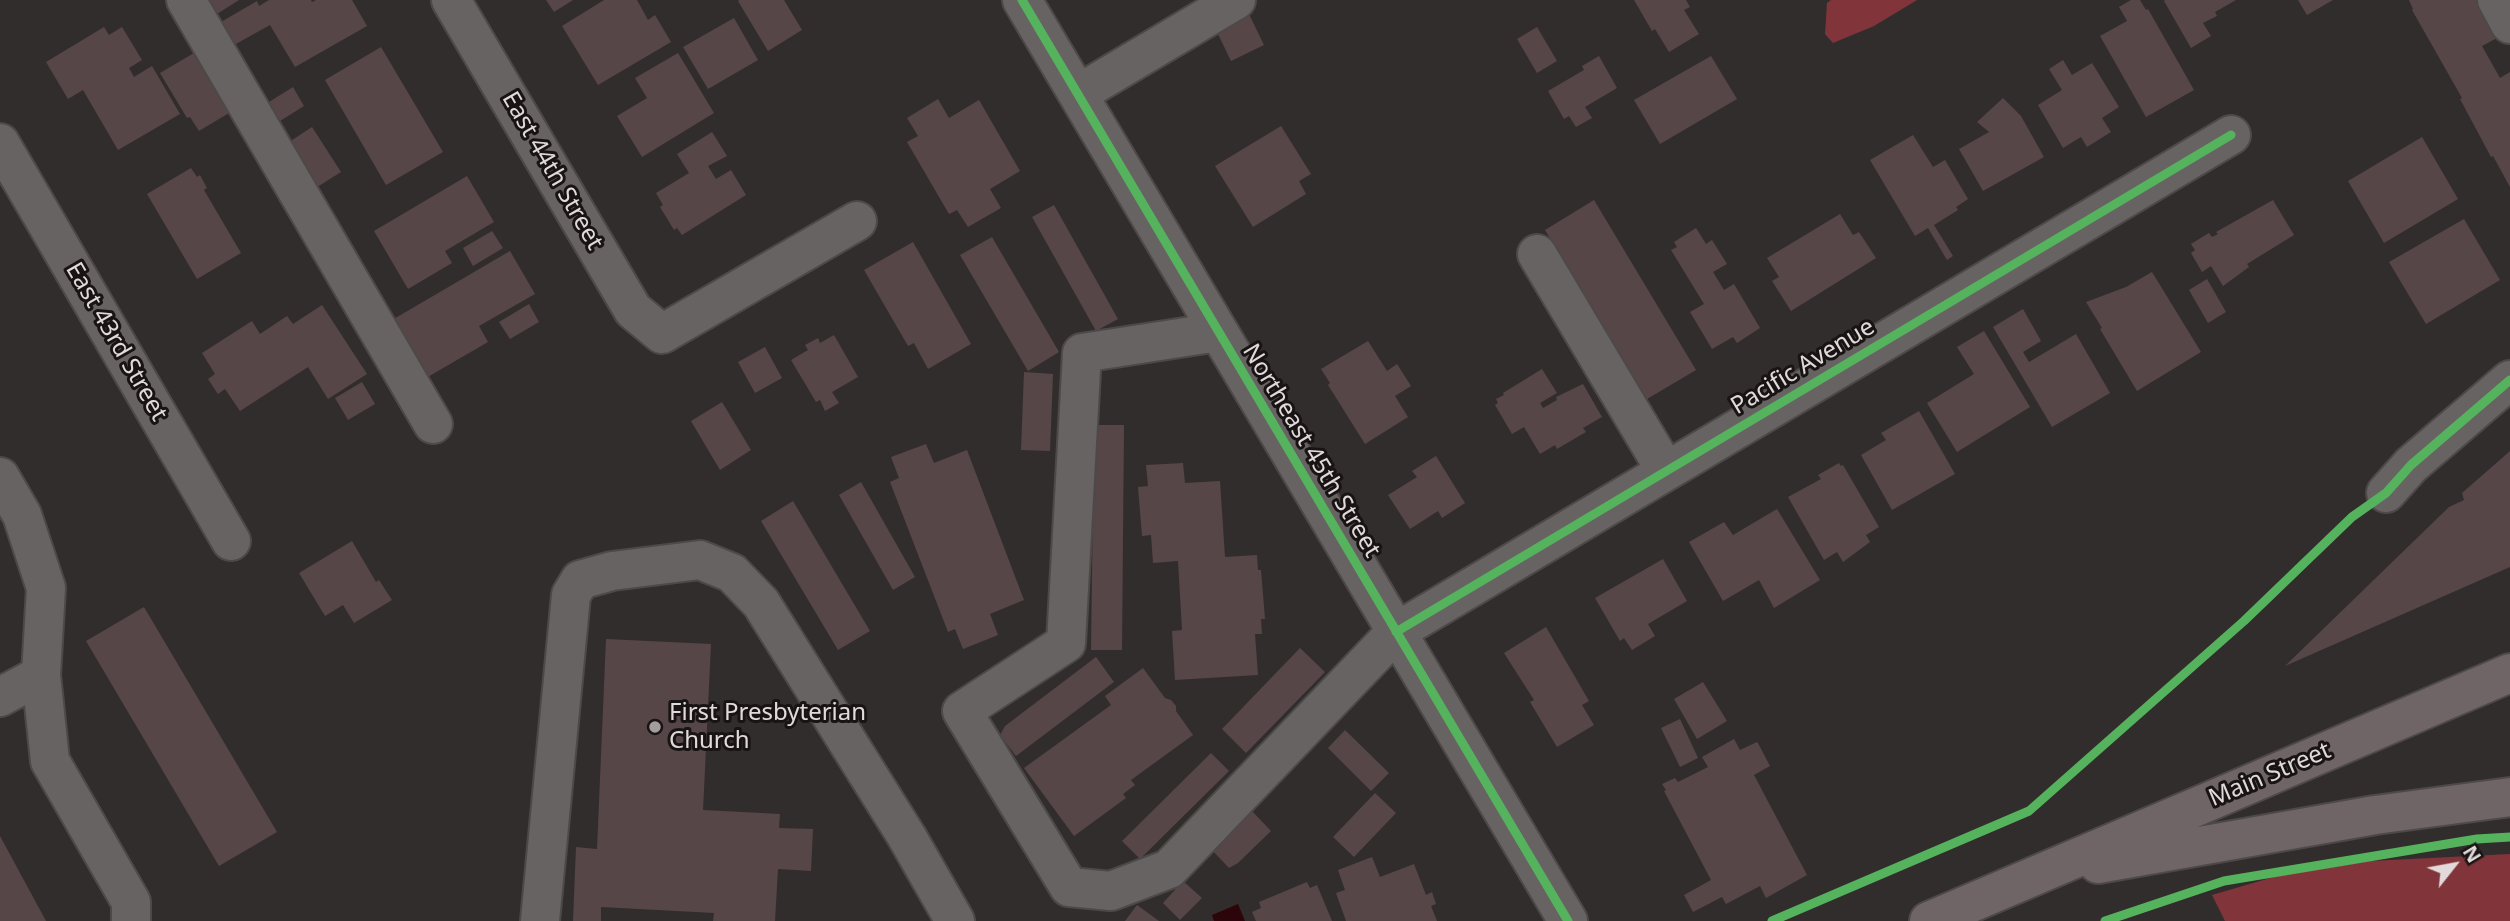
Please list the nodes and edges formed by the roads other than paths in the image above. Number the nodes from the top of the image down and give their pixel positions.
1 (186, 0) edge
2 (451, 0) edge
3 (1023, 0) edge
4 (1236, 0) edge
5 (2497, 0) edge
6 (2510, 24) edge
7 (1078, 94) junction
8 (2231, 135) dead end
9 (0, 143) edge
10 (857, 221) dead end
11 (1537, 254) dead end
12 (1218, 332) junction
13 (2510, 380) edge
14 (433, 424) dead end
15 (1666, 471) junction
16 (0, 477) edge
17 (2386, 493) dead end
18 (232, 541) dead end
19 (1396, 632) junction
20 (2510, 673) edge
21 (41, 675) junction
22 (0, 697) edge
23 (2510, 797) edge
24 (2030, 876) junction
25 (131, 921) edge
26 (540, 921) edge
27 (955, 921) edge
28 (1568, 921) edge
29 (1929, 921) edge

1 - 14 street
2 - 10 street, East 44th Street
3 - 7 street, Northeast 45th Street
4 - 7 street
5 - 6 street
7 - 12 street, Northeast 45th Street
8 - 15 street, Pacific Avenue
9 - 18 street, East 43rd Street
11 - 15 street
12 - 19 street, Northeast 45th Street
12 - 19 street, Pacific Avenue
13 - 17 street
15 - 19 street, Pacific Avenue
16 - 21 street
19 - 28 street, Northeast 45th Street
20 - 24 main road, Main Street
21 - 22 street
21 - 25 street
23 - 24 main road, Main Street
24 - 29 main road, Main Street
26 - 27 street

